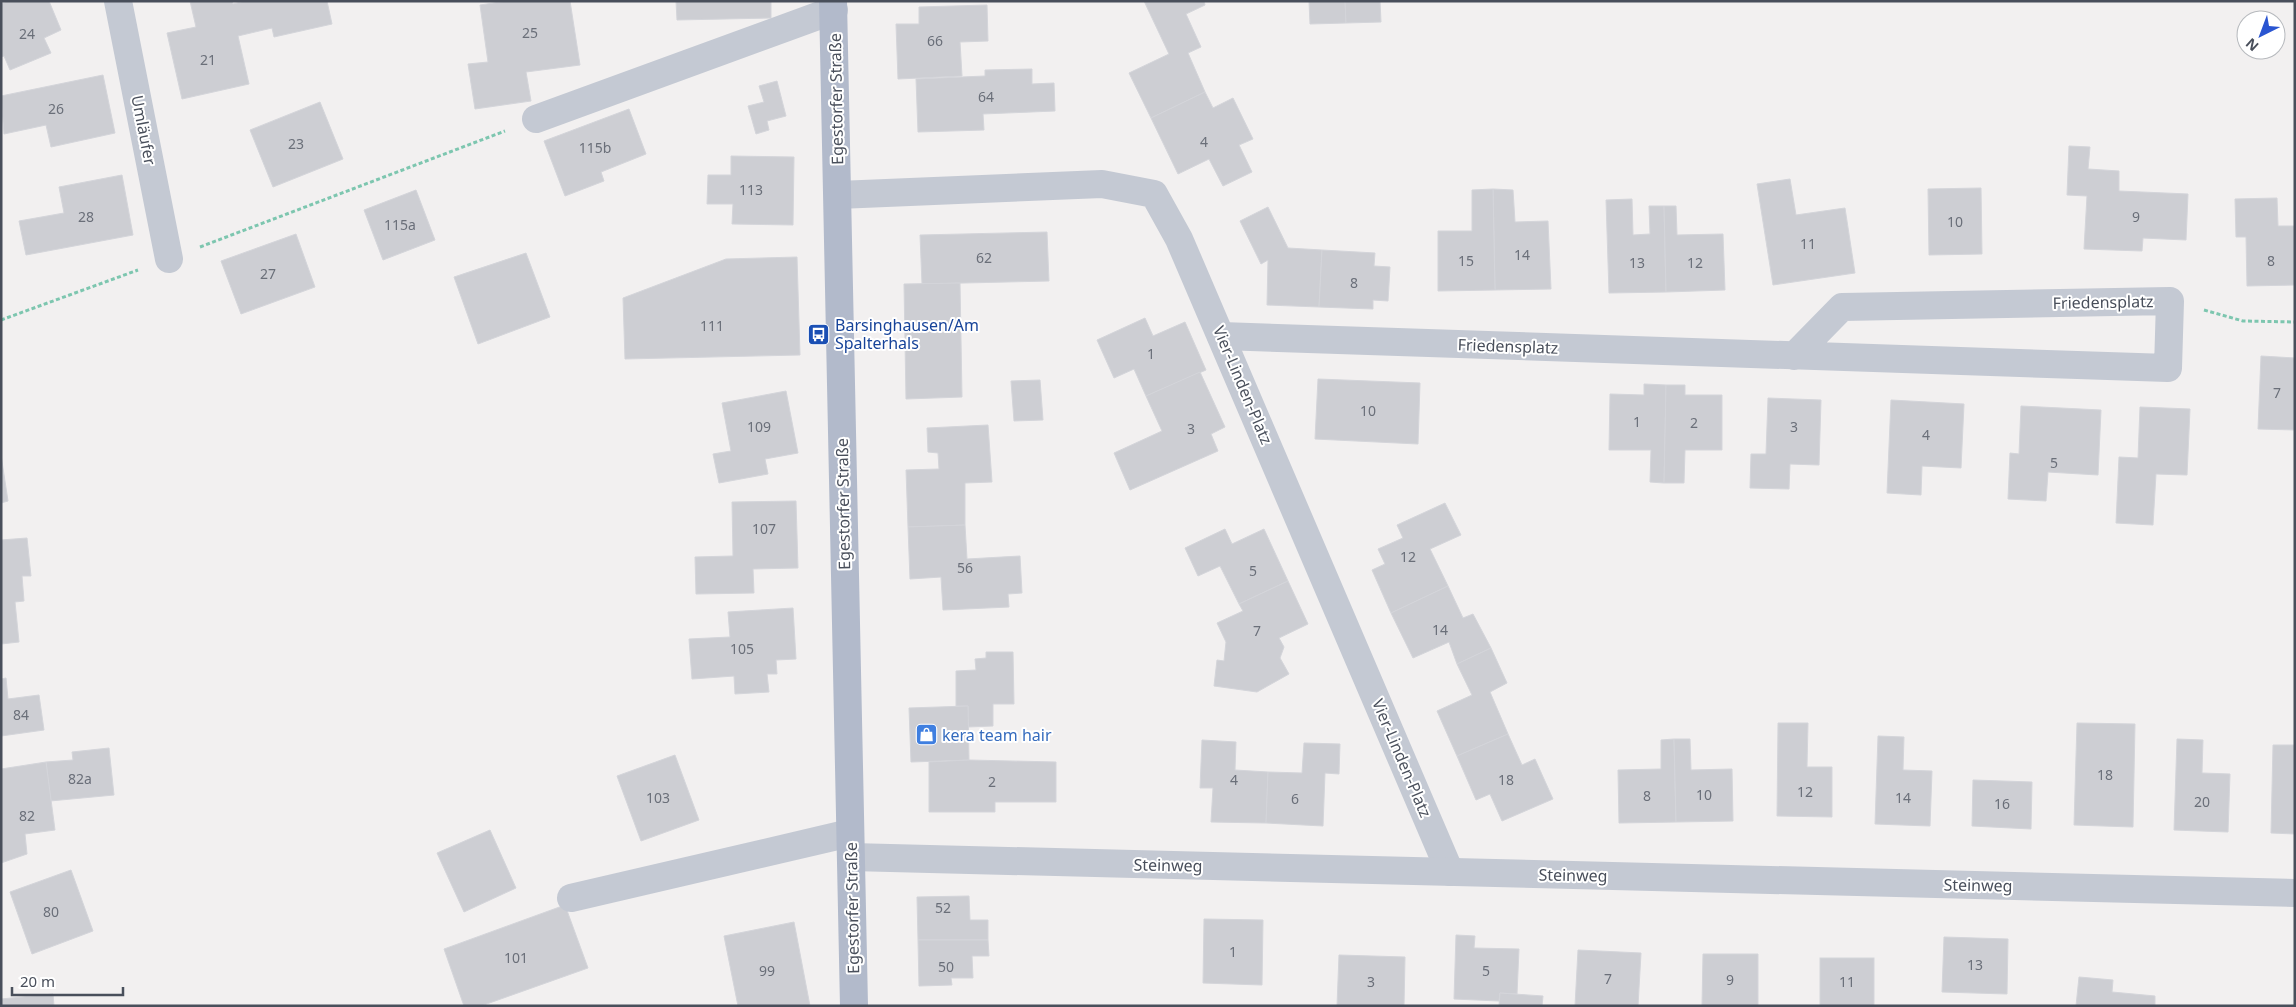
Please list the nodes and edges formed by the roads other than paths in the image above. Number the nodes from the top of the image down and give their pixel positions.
1 (118, 1) edge
2 (834, 6) edge
3 (536, 119) road end
4 (838, 195) junction
5 (169, 259) road end
6 (1221, 336) junction
7 (1794, 356) junction
8 (851, 845) junction
9 (1450, 872) junction
10 (2295, 893) edge
11 (571, 898) dead end
12 (854, 1006) edge

1 - 5 street, Umläufer
2 - 3 street
2 - 4 main road, Egestorfer Straße
4 - 6 street, Vier-Linden-Platz
4 - 8 main road, Egestorfer Straße
6 - 7 street, Friedensplatz
6 - 9 street, Vier-Linden-Platz
7 - 7 street, Friedensplatz
8 - 9 street, Steinweg
8 - 11 street, Steinweg
8 - 12 main road, Egestorfer Straße
9 - 10 street, Steinweg

